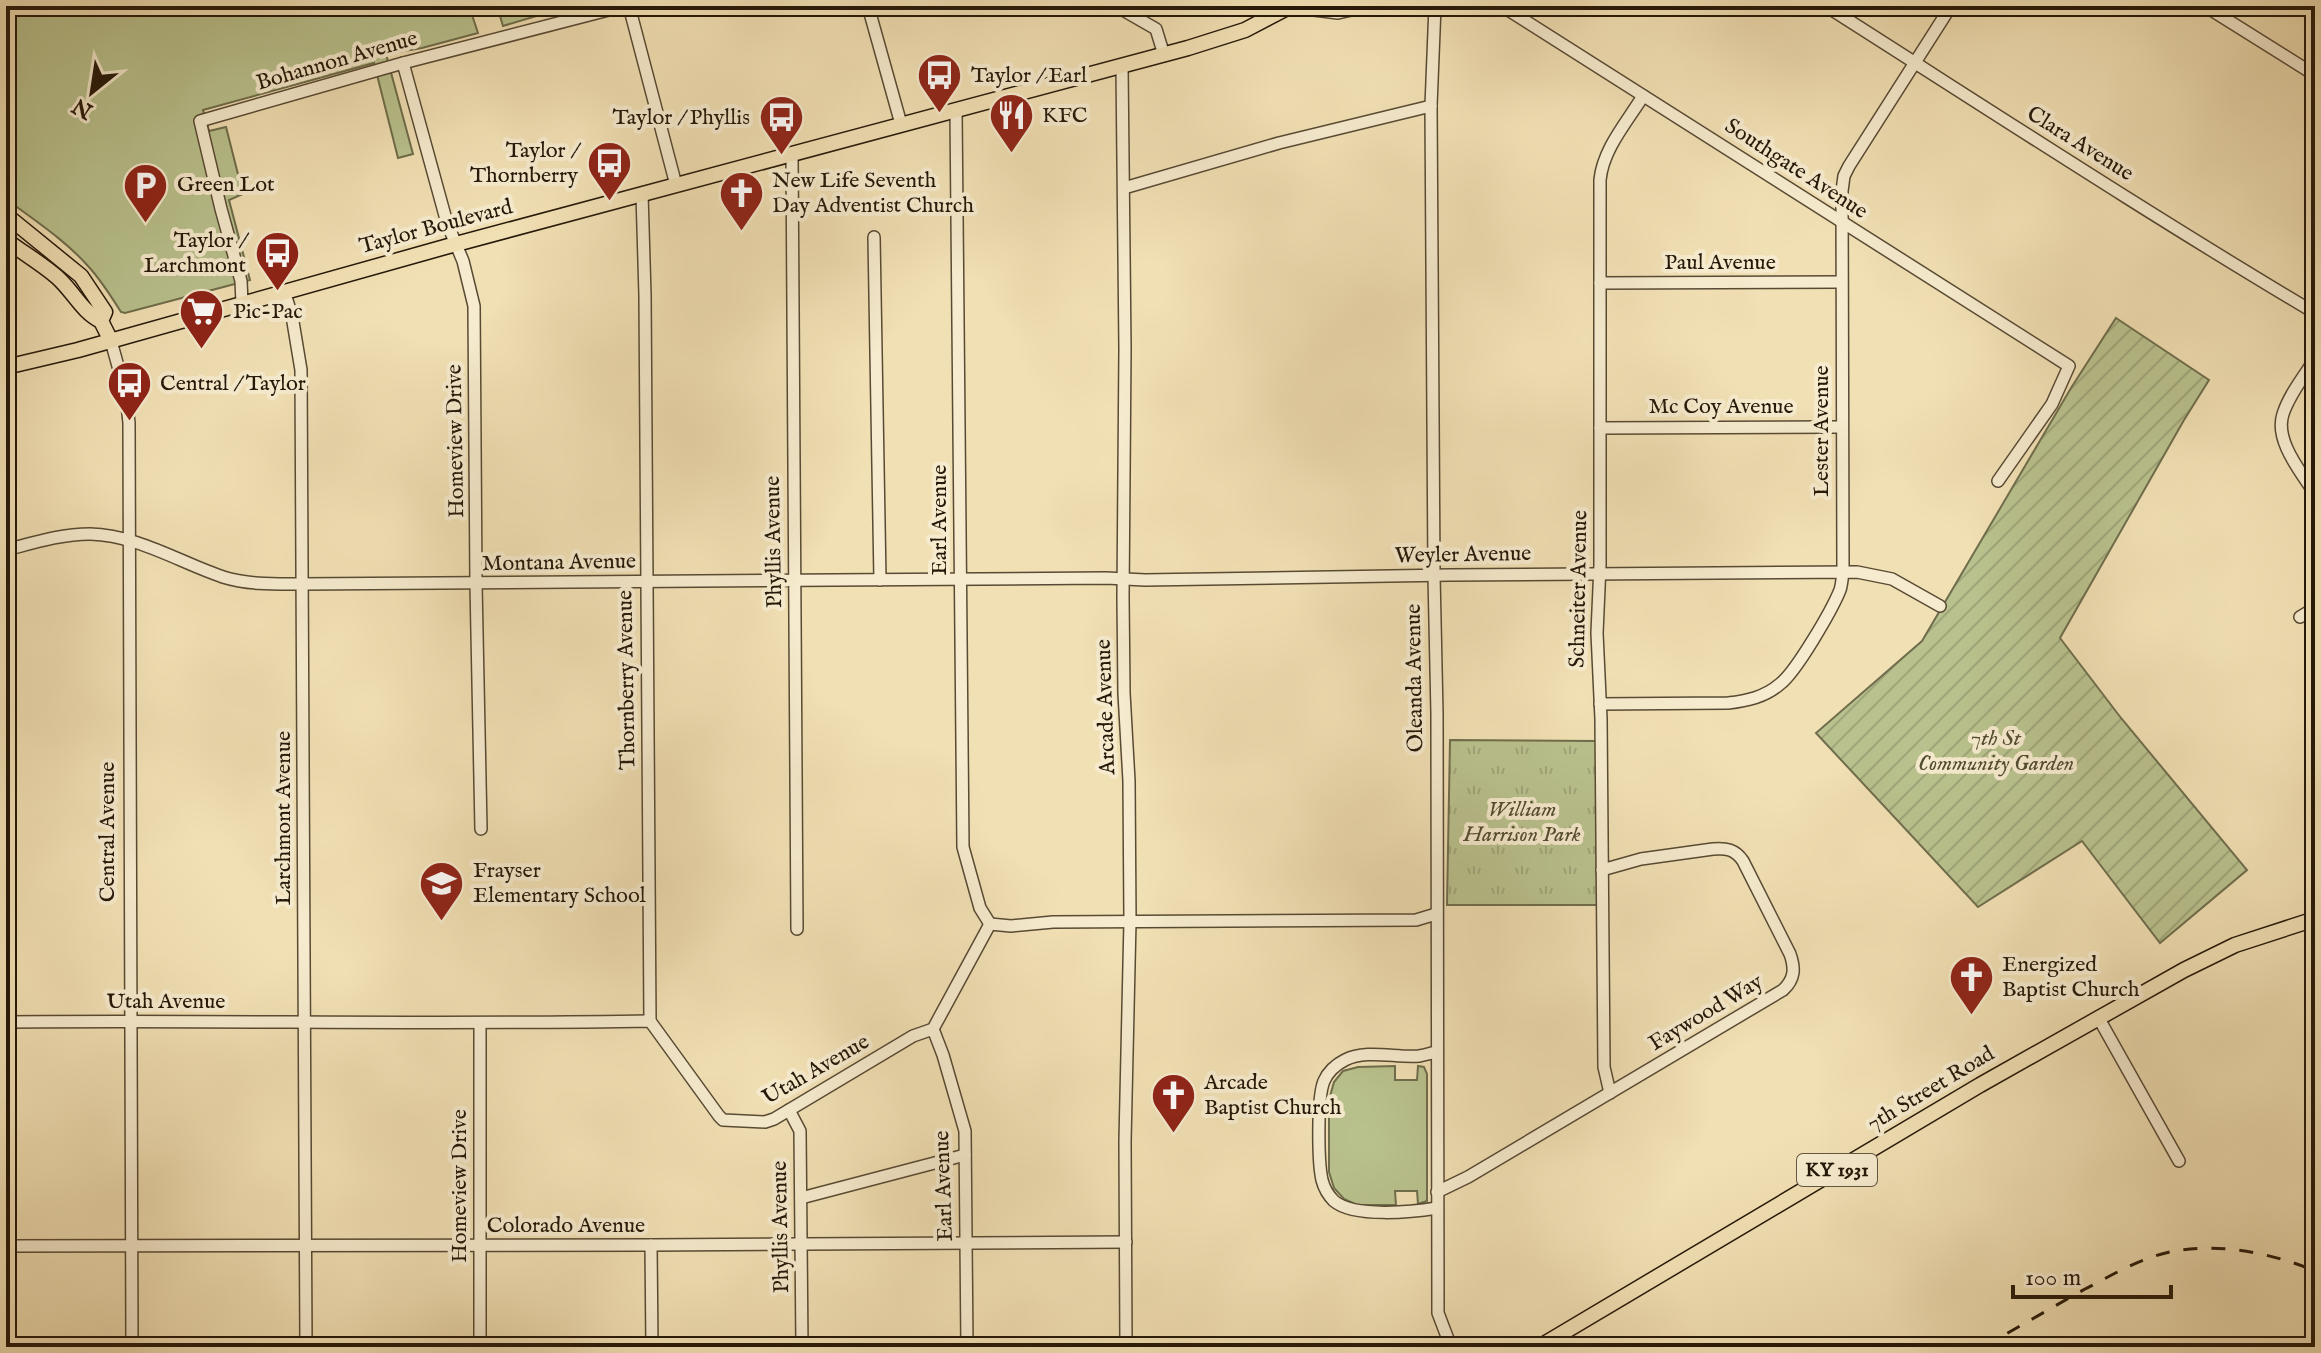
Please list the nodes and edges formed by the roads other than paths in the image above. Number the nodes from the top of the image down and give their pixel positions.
1 (627, 6) edge
2 (868, 6) edge
3 (1116, 6) edge
4 (1290, 6) edge
5 (1369, 6) edge
6 (1435, 6) edge
7 (1502, 6) edge
8 (1826, 6) edge
9 (1951, 6) edge
10 (2205, 6) edge
11 (1164, 55) junction
12 (403, 63) junction
13 (1915, 64) junction
14 (1122, 66) junction
15 (2315, 75) edge
16 (1643, 96) junction
17 (1431, 106) junction
18 (956, 111) junction
19 (901, 124) junction
20 (792, 154) junction
21 (676, 185) junction
22 (1124, 188) junction
23 (642, 194) junction
24 (6, 215) edge
25 (1842, 223) junction
26 (874, 237) dead end
27 (6, 240) edge
28 (455, 245) junction
29 (1841, 282) junction
30 (1600, 283) junction
31 (284, 291) junction
32 (242, 303) junction
33 (2315, 313) edge
34 (101, 321) junction
35 (111, 341) junction
36 (2315, 359) edge
37 (6, 367) edge
38 (1842, 427) junction
39 (1600, 428) junction
40 (1998, 481) dead end
41 (2315, 494) edge
42 (129, 541) junction
43 (6, 550) edge
44 (1843, 572) junction
45 (1599, 574) junction
46 (1434, 575) junction
47 (960, 579) junction
48 (1123, 579) junction
49 (880, 580) junction
50 (795, 581) junction
51 (646, 582) junction
52 (302, 584) junction
53 (476, 584) junction
54 (1940, 606) dead end
55 (2315, 608) edge
56 (2300, 617) dead end
57 (1600, 704) junction
58 (481, 829) dead end
59 (1602, 870) junction
60 (1436, 914) junction
61 (2315, 919) edge
62 (1130, 921) junction
63 (990, 924) junction
64 (797, 929) dead end
65 (2098, 1017) junction
66 (305, 1021) junction
67 (650, 1021) junction
68 (6, 1022) edge
69 (132, 1022) junction
70 (480, 1024) junction
71 (933, 1029) junction
72 (1437, 1052) junction
73 (1610, 1093) junction
74 (789, 1110) junction
75 (965, 1155) junction
76 (2179, 1161) dead end
77 (1437, 1192) junction
78 (801, 1198) junction
79 (1437, 1208) junction
80 (1126, 1242) junction
81 (802, 1244) junction
82 (966, 1244) junction
83 (651, 1245) junction
84 (6, 1246) edge
85 (305, 1246) junction
86 (480, 1246) junction
87 (132, 1247) junction
88 (132, 1347) edge
89 (306, 1347) edge
90 (480, 1347) edge
91 (652, 1347) edge
92 (802, 1347) edge
93 (967, 1347) edge
94 (1126, 1347) edge
95 (1451, 1347) edge
96 (1539, 1347) edge

1 - 12 street, Bohannon Avenue
1 - 21 street
2 - 19 street
3 - 11 street
4 - 5 street
4 - 11 main road, Taylor Boulevard
6 - 17 street, Oleanda Avenue
7 - 16 street, Southgate Avenue
8 - 13 street, Clara Avenue
9 - 13 street, Lester Avenue
10 - 15 street
11 - 14 main road, Taylor Boulevard
12 - 28 street, Homeview Drive
12 - 32 street, Bohannon Avenue
13 - 25 street, Lester Avenue
13 - 33 street, Clara Avenue
14 - 18 main road, Taylor Boulevard
14 - 22 street, Arcade Avenue
16 - 25 street, Southgate Avenue
16 - 30 street, Schneiter Avenue
17 - 22 street
17 - 46 street, Oleanda Avenue
18 - 19 main road, Taylor Boulevard
18 - 47 street, Earl Avenue
19 - 20 main road, Taylor Boulevard
20 - 21 main road, Taylor Boulevard
20 - 50 street, Phyllis Avenue
21 - 23 main road, Taylor Boulevard
22 - 48 street, Arcade Avenue
23 - 28 main road, Taylor Boulevard
23 - 51 street, Thornberry Avenue
24 - 34 main road, Central Avenue
25 - 29 street, Lester Avenue
25 - 40 street, Southgate Avenue
26 - 49 street
27 - 34 main road, Central Avenue
28 - 31 main road, Taylor Boulevard
28 - 53 street, Homeview Drive
29 - 30 street, Paul Avenue
29 - 38 street, Lester Avenue
30 - 39 street, Schneiter Avenue
31 - 32 main road, Taylor Boulevard
31 - 52 street, Larchmont Avenue
32 - 35 main road, Taylor Boulevard
34 - 35 main road, Central Avenue
35 - 37 main road, Taylor Boulevard
35 - 42 street, Central Avenue
36 - 41 street
38 - 39 street, Mc Coy Avenue
38 - 44 street, Lester Avenue
39 - 45 street, Schneiter Avenue
42 - 43 street, Montana Avenue
42 - 52 street, Montana Avenue
42 - 69 street, Central Avenue
44 - 45 street, Weyler Avenue
44 - 54 street, Weyler Avenue
44 - 57 street, Lester Avenue
45 - 46 street, Weyler Avenue
45 - 57 street, Schneiter Avenue
46 - 48 street, Weyler Avenue
46 - 60 street, Oleanda Avenue
47 - 48 street, Montana Avenue
47 - 49 street, Montana Avenue
47 - 63 street, Earl Avenue
48 - 62 street, Arcade Avenue
49 - 50 street, Montana Avenue
50 - 51 street, Montana Avenue
50 - 64 street, Phyllis Avenue
51 - 53 street, Montana Avenue
51 - 67 street, Thornberry Avenue
52 - 53 street, Montana Avenue
52 - 66 street, Larchmont Avenue
53 - 58 street, Homeview Drive
55 - 56 street
57 - 59 street, Schneiter Avenue
59 - 73 street, Schneiter Avenue
59 - 73 street, Faywood Way
60 - 62 street
60 - 72 street, Oleanda Avenue
61 - 65 main road, 7th Street Road / KY 1931
62 - 63 street
62 - 80 street, Arcade Avenue
63 - 71 street
65 - 76 street
65 - 96 main road, 7th Street Road / KY 1931
66 - 69 street, Utah Avenue
66 - 70 street, Utah Avenue
66 - 85 street, Larchmont Avenue
67 - 70 street, Utah Avenue
67 - 74 street, Utah Avenue
68 - 69 street, Utah Avenue
69 - 87 street, Central Avenue
70 - 86 street, Homeview Drive
71 - 74 street, Utah Avenue
71 - 75 street, Earl Avenue
72 - 77 street, Oleanda Avenue
72 - 79 street
73 - 77 street, Faywood Way
74 - 78 street, Phyllis Avenue
75 - 78 street
75 - 82 street, Earl Avenue
77 - 79 street, Oleanda Avenue
78 - 81 street, Phyllis Avenue
79 - 95 street, Oleanda Avenue
80 - 82 street, Colorado Avenue
80 - 94 street, Arcade Avenue
81 - 82 street, Colorado Avenue
81 - 83 street, Colorado Avenue
81 - 92 street, Phyllis Avenue
82 - 93 street, Earl Avenue
83 - 86 street, Colorado Avenue
83 - 91 street
84 - 87 street, Colorado Avenue
85 - 86 street, Colorado Avenue
85 - 87 street, Colorado Avenue
85 - 89 street, Larchmont Avenue
86 - 90 street, Homeview Drive
87 - 88 street, Central Avenue

